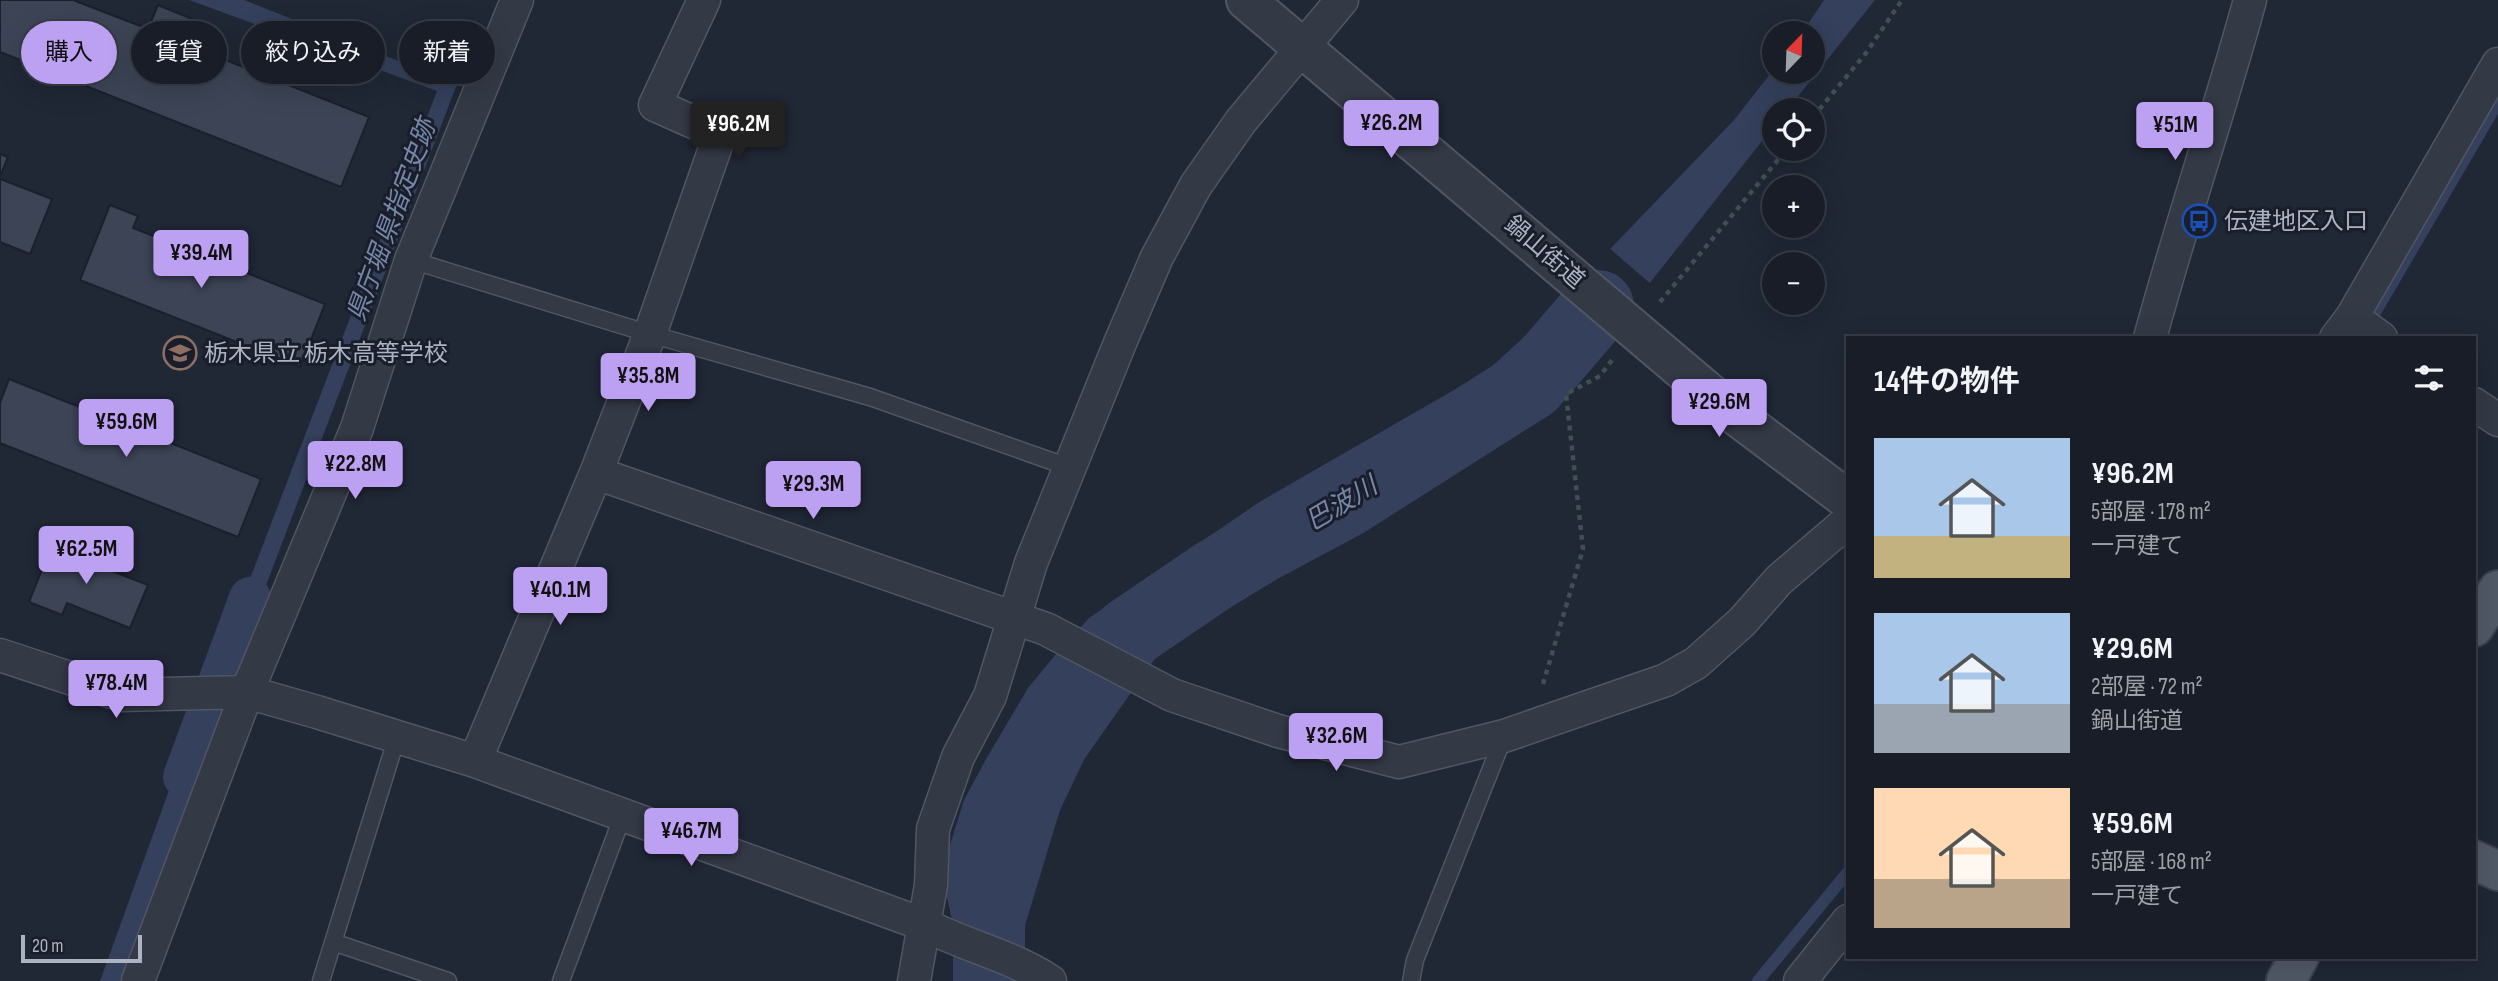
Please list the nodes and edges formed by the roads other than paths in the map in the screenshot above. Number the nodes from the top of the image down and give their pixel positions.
1 (517, 0) edge
2 (704, 0) edge
3 (1246, 0) edge
4 (1342, 0) edge
5 (2250, 0) edge
6 (1303, 47) junction
7 (2498, 64) edge
8 (411, 260) junction
9 (2344, 328) edge
10 (650, 334) junction
11 (2151, 336) edge
12 (2374, 336) edge
13 (2476, 405) edge
14 (2498, 420) edge
15 (1071, 468) junction
16 (596, 473) junction
17 (1846, 498) edge
18 (1846, 523) edge
19 (1013, 619) junction
20 (0, 654) edge
21 (247, 692) junction
22 (1518, 731) junction
23 (397, 737) junction
24 (475, 761) junction
25 (623, 815) junction
26 (2476, 861) edge
27 (2498, 871) edge
28 (1846, 923) edge
29 (925, 925) junction
30 (333, 942) junction
31 (2299, 959) edge
32 (1040, 975) edge
33 (138, 981) edge
34 (321, 981) edge
35 (448, 981) edge
36 (561, 981) edge
37 (914, 981) edge
38 (1410, 981) edge
39 (1800, 981) edge
40 (2286, 981) edge

1 - 8 street
2 - 10 street
3 - 6 street, 鍋山街道
4 - 6 street
5 - 11 street
6 - 15 street
6 - 17 street, 鍋山街道
7 - 9 street
8 - 10 lane
8 - 21 street
9 - 12 street
10 - 15 lane
10 - 16 street
13 - 14 street
15 - 19 street
16 - 19 street
16 - 24 street
18 - 22 street
19 - 22 street
19 - 29 street
20 - 21 street
21 - 23 street
21 - 33 street
22 - 38 lane
23 - 24 street
23 - 30 lane
24 - 25 street
25 - 29 street
25 - 36 lane
26 - 27 main road
28 - 39 street
29 - 32 street
29 - 37 street
30 - 34 lane
30 - 35 lane
31 - 40 main road

